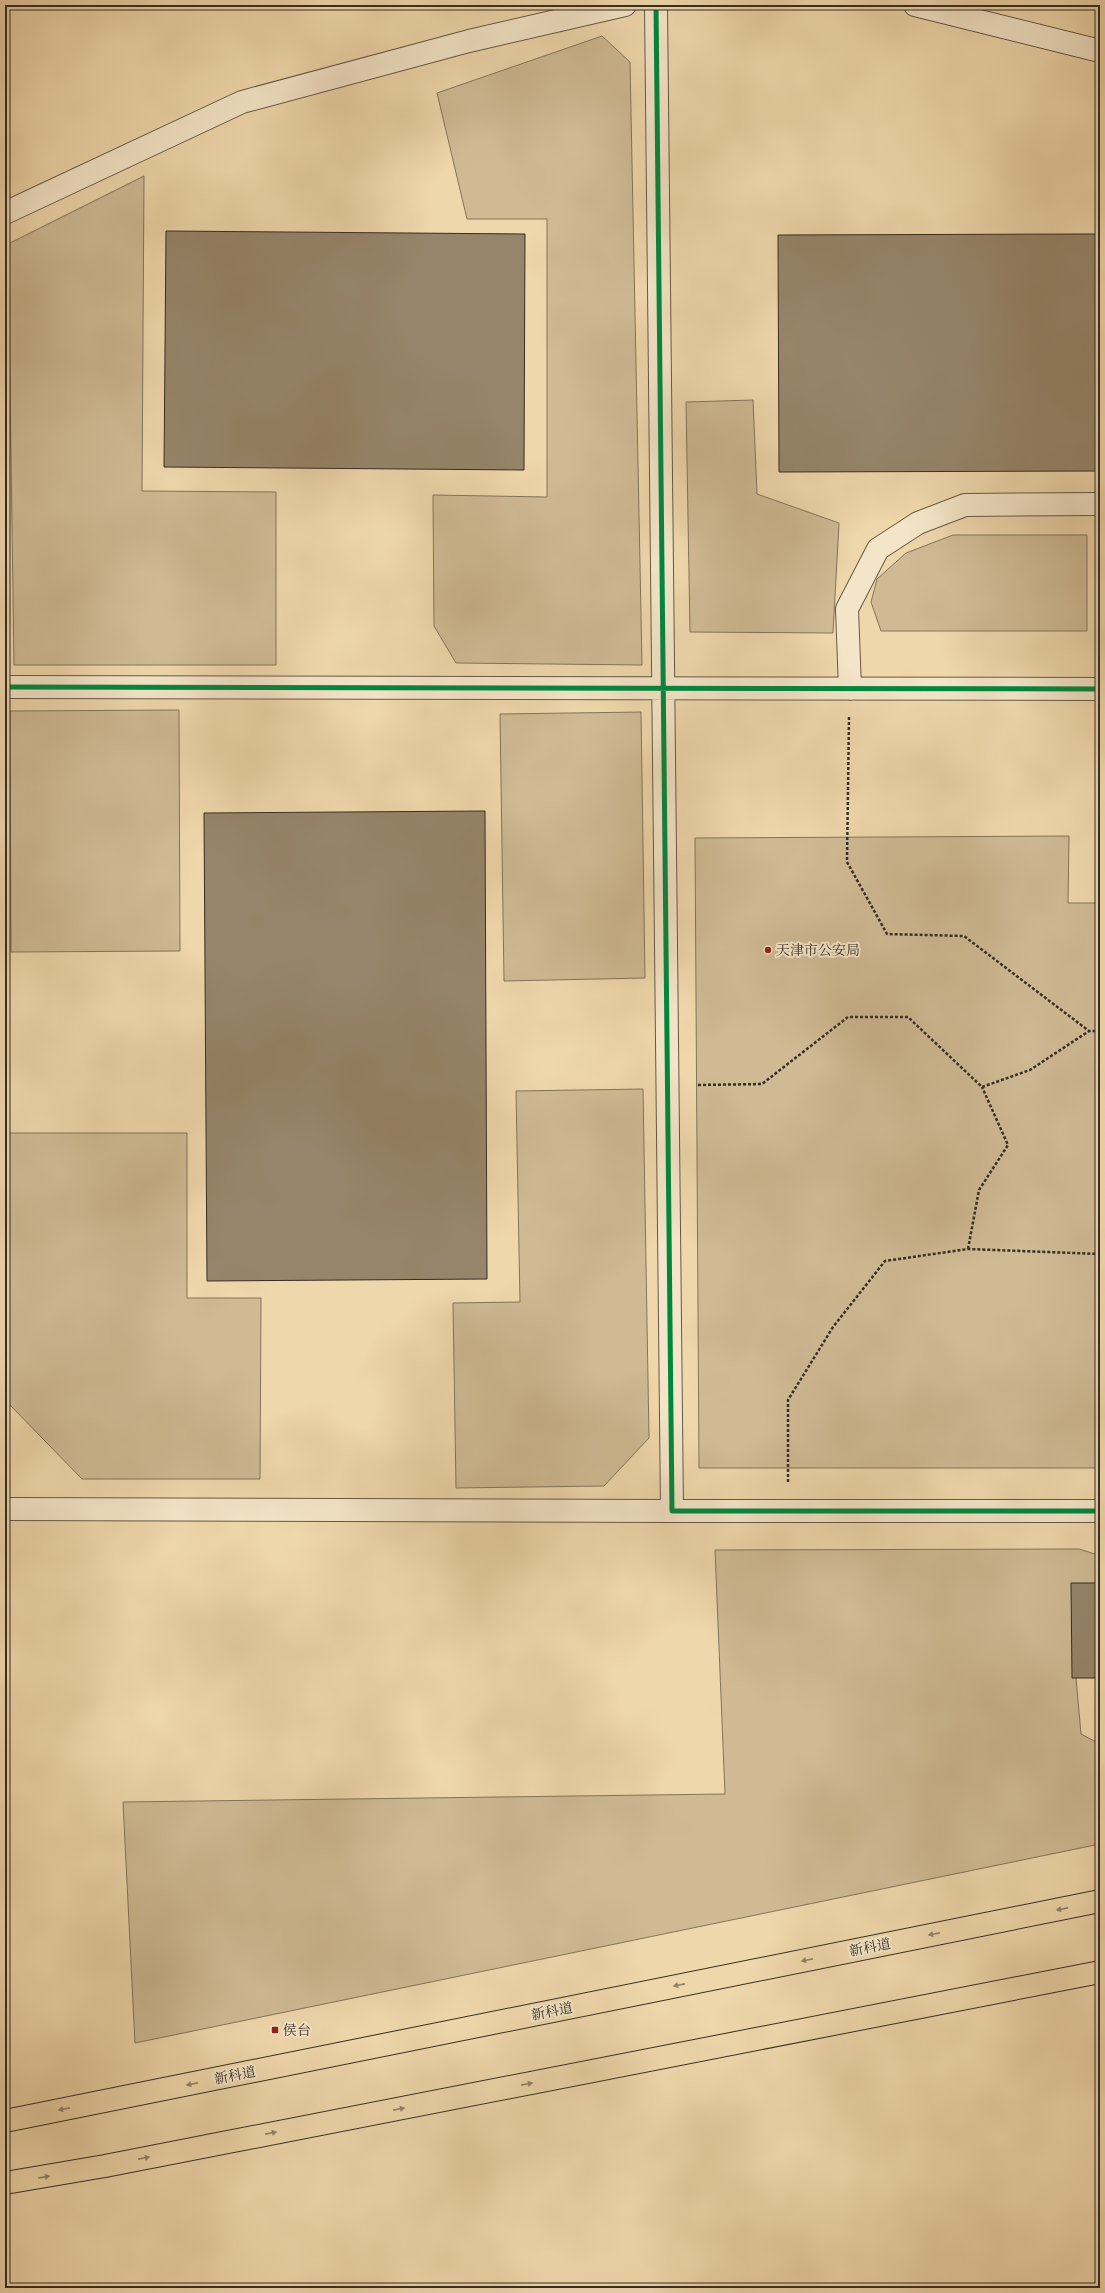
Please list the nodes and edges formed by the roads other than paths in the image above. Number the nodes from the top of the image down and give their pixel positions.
1 (625, 5) edge
2 (656, 5) edge
3 (915, 5) edge
4 (1100, 51) edge
5 (5, 214) edge
6 (1100, 504) edge
7 (5, 687) edge
8 (663, 689) junction
9 (850, 689) junction
10 (1100, 689) edge
11 (5, 1509) edge
12 (672, 1510) junction
13 (1100, 1511) edge
14 (1100, 1901) edge
15 (1100, 1972) edge
16 (5, 2122) edge
17 (5, 2183) edge

1 - 5 street
2 - 8 street
3 - 4 street
6 - 9 street
7 - 8 street
8 - 9 street
8 - 12 street
9 - 10 street
11 - 12 street
12 - 13 street
14 -> 16 main road, 新科道
17 -> 15 main road

